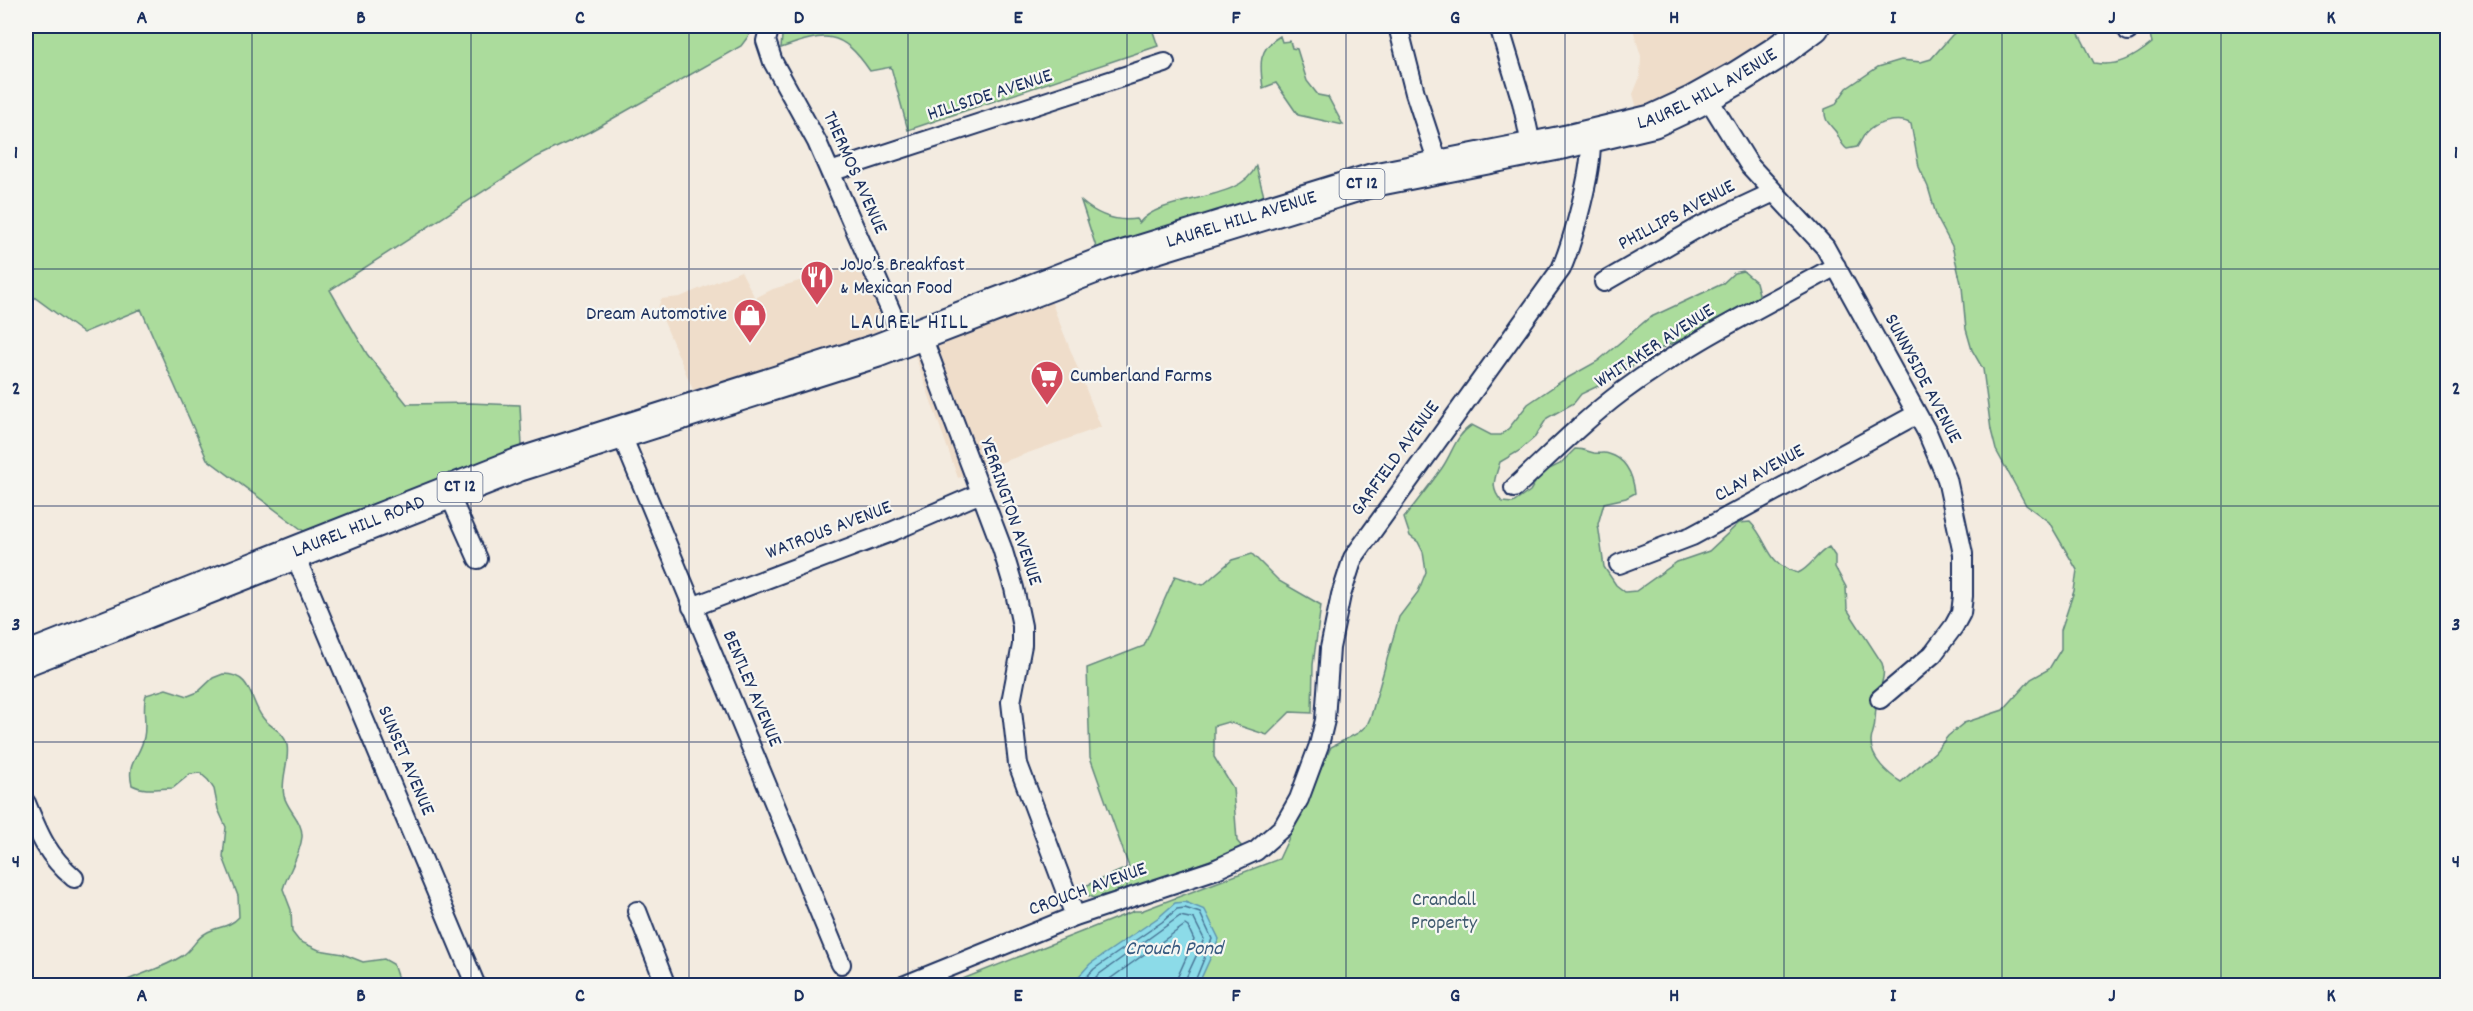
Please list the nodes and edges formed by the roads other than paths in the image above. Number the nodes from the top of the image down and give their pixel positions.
1 (770, 26) edge
2 (1398, 26) edge
3 (1499, 26) edge
4 (1813, 26) edge
5 (1165, 63) dead end
6 (1706, 95) junction
7 (1590, 137) junction
8 (1532, 149) junction
9 (1439, 166) junction
10 (830, 172) junction
11 (1774, 192) junction
12 (1836, 266) junction
13 (1604, 282) dead end
14 (912, 337) junction
15 (1917, 414) junction
16 (620, 431) junction
17 (1514, 488) dead end
18 (448, 492) junction
19 (981, 493) junction
20 (294, 553) junction
21 (478, 559) dead end
22 (1619, 564) dead end
23 (692, 607) junction
24 (32, 652) edge
25 (1880, 699) dead end
26 (26, 803) edge
27 (1283, 827) joint
28 (74, 878) dead end
29 (638, 911) dead end
30 (1075, 916) junction
31 (841, 964) dead end
32 (476, 986) edge
33 (666, 986) edge
34 (903, 986) edge

1 - 10 street, THERMOS AVENUE
2 - 9 street
3 - 8 street
4 - 6 highway, LAUREL HILL AVENUE / CT 12
5 - 10 street, HILLSIDE AVENUE
6 - 7 highway, LAUREL HILL AVENUE / CT 12
6 - 11 street, SUNNYSIDE AVENUE
7 - 8 highway, LAUREL HILL AVENUE / CT 12
7 - 27 street, GARFIELD AVENUE
8 - 9 highway, LAUREL HILL AVENUE / CT 12
9 - 14 highway, LAUREL HILL AVENUE / CT 12
10 - 14 street, THERMOS AVENUE
11 - 12 street, SUNNYSIDE AVENUE
11 - 13 street, PHILLIPS AVENUE
12 - 15 street, SUNNYSIDE AVENUE
12 - 17 street, WHITAKER AVENUE
14 - 16 highway, LAUREL HILL ROAD / CT 12
14 - 19 street, YERRINGTON AVENUE
15 - 22 street, CLAY AVENUE
15 - 25 street, SUNNYSIDE AVENUE
16 - 18 highway, LAUREL HILL ROAD / CT 12
16 - 23 street, BENTLEY AVENUE
18 - 20 highway, LAUREL HILL ROAD / CT 12
18 - 21 street
19 - 23 street, WATROUS AVENUE
19 - 30 street, YERRINGTON AVENUE
20 - 24 highway, LAUREL HILL ROAD / CT 12
20 - 32 street, SUNSET AVENUE
23 - 31 street, BENTLEY AVENUE
26 - 28 street
27 - 30 street, CROUCH AVENUE
29 - 33 street
30 - 34 street, CROUCH AVENUE

